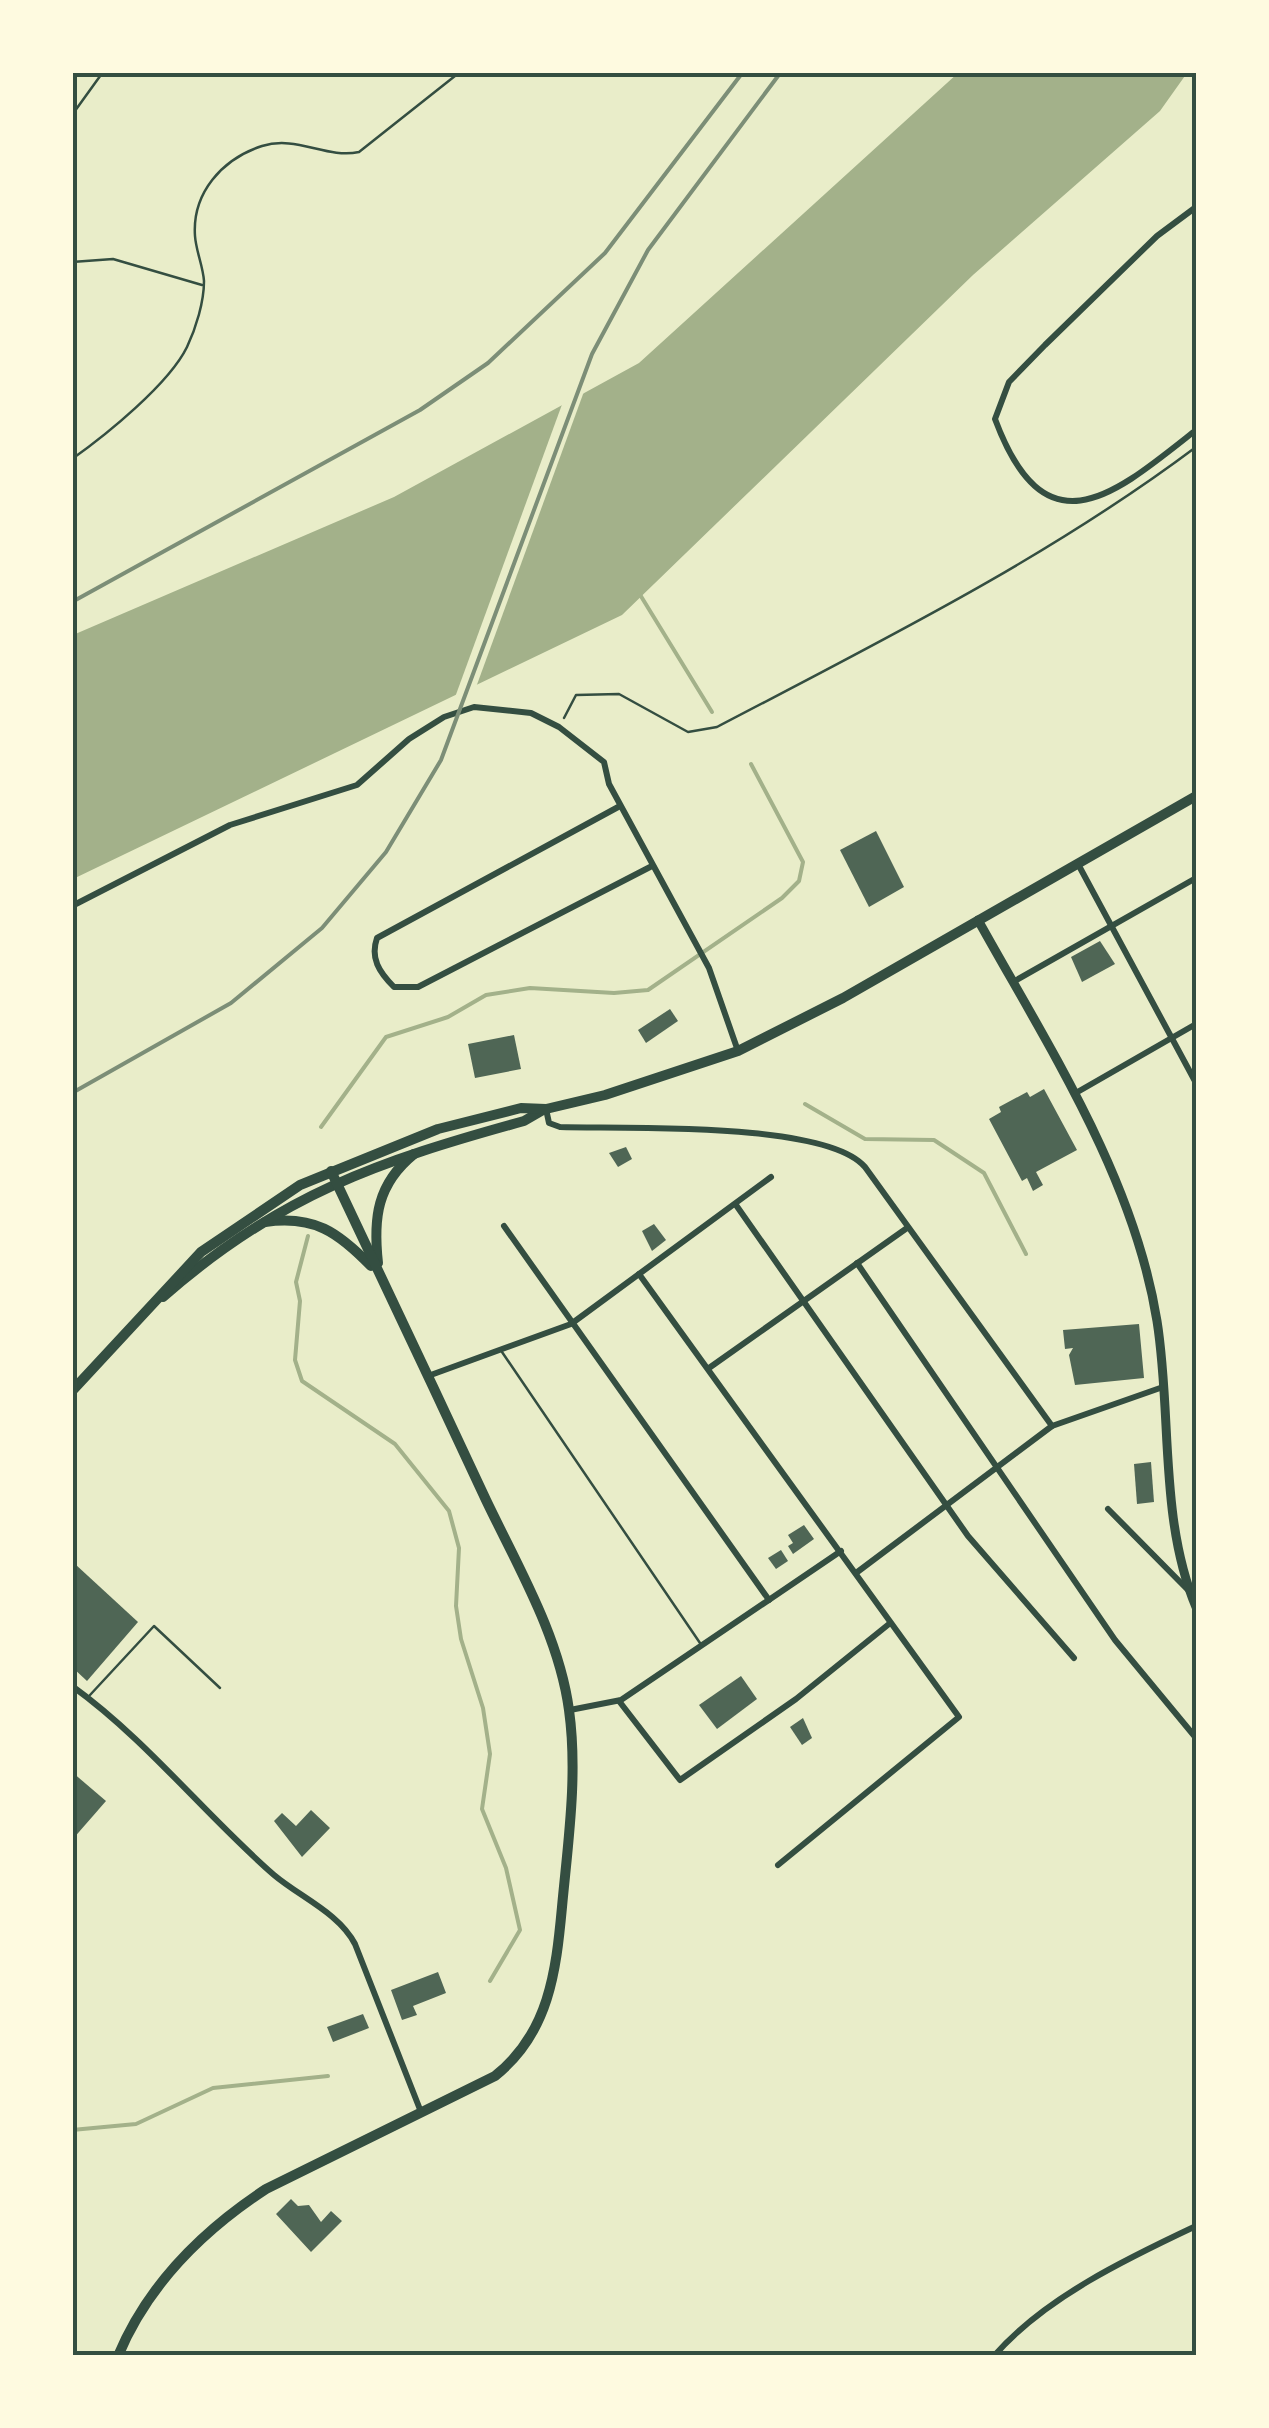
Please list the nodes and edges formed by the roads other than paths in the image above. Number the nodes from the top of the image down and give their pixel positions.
1 (1196, 207) edge
2 (1196, 430) edge
3 (1195, 799) edge
4 (620, 806) junction
5 (1077, 862) junction
6 (652, 866) junction
7 (1196, 878) edge
8 (72, 906) edge
9 (978, 920) junction
10 (1111, 924) junction
11 (1013, 982) junction
12 (1196, 1024) edge
13 (1172, 1038) junction
14 (738, 1050) junction
15 (1196, 1083) edge
16 (1074, 1094) junction
17 (546, 1108) junction
18 (421, 1149) junction
19 (333, 1176) junction
20 (771, 1177) dead end
21 (736, 1205) junction
22 (259, 1223) junction
23 (504, 1226) dead end
24 (907, 1228) junction
25 (857, 1264) junction
26 (380, 1274) junction
27 (638, 1274) junction
28 (804, 1300) junction
29 (144, 1314) junction
30 (571, 1324) junction
31 (501, 1350) junction
32 (709, 1368) junction
33 (428, 1376) junction
34 (1163, 1387) junction
35 (72, 1390) edge
36 (1052, 1426) junction
37 (1000, 1467) junction
38 (947, 1504) junction
39 (1108, 1509) dead end
40 (841, 1551) junction
41 (856, 1573) junction
42 (1190, 1593) junction
43 (769, 1600) junction
44 (1196, 1607) edge
45 (889, 1624) junction
46 (701, 1644) junction
47 (1074, 1658) dead end
48 (72, 1686) edge
49 (220, 1688) dead end
50 (88, 1697) junction
51 (619, 1701) junction
52 (569, 1710) junction
53 (1196, 1738) edge
54 (778, 1865) dead end
55 (421, 2114) junction
56 (1196, 2226) edge
57 (118, 2356) edge
58 (994, 2356) edge

1 - 2 street
3 - 5 main road
4 - 6 street
4 - 6 street
4 - 8 street
5 - 9 main road
5 - 10 street
6 - 14 street
7 - 10 street
9 - 11 main road
9 - 14 main road
10 - 11 street
10 - 13 street
11 - 16 main road
12 - 13 street
13 - 15 street
13 - 16 street
14 - 17 main road
16 - 34 main road
17 - 18 main road
17 - 19 main road
17 - 24 street
18 - 19 main road
18 - 26 main road
19 - 22 main road
19 - 26 main road
19 - 29 main road
20 - 21 street
21 - 27 street
21 - 28 street
22 - 26 main road
22 - 29 main road
23 - 30 street
24 - 25 street
24 - 36 street
25 - 28 street
25 - 37 street
26 - 33 main road
27 - 30 street
27 - 32 street
28 - 32 street
28 - 38 street
29 - 35 main road
30 - 31 street
30 - 43 street
31 - 33 street
31 - 46 lane
32 - 40 street
33 - 52 main road
34 - 36 street
34 - 42 main road
36 - 37 street
37 - 38 street
37 - 53 street
38 - 41 street
38 - 47 street
39 - 42 street
40 - 41 street
40 - 43 street
41 - 45 street
42 - 44 main road
43 - 46 street
45 - 51 street
45 - 54 street
46 - 51 street
48 - 50 street
49 - 50 lane
50 - 55 street
51 - 52 street
52 - 55 main road
55 - 57 main road
56 - 58 street

